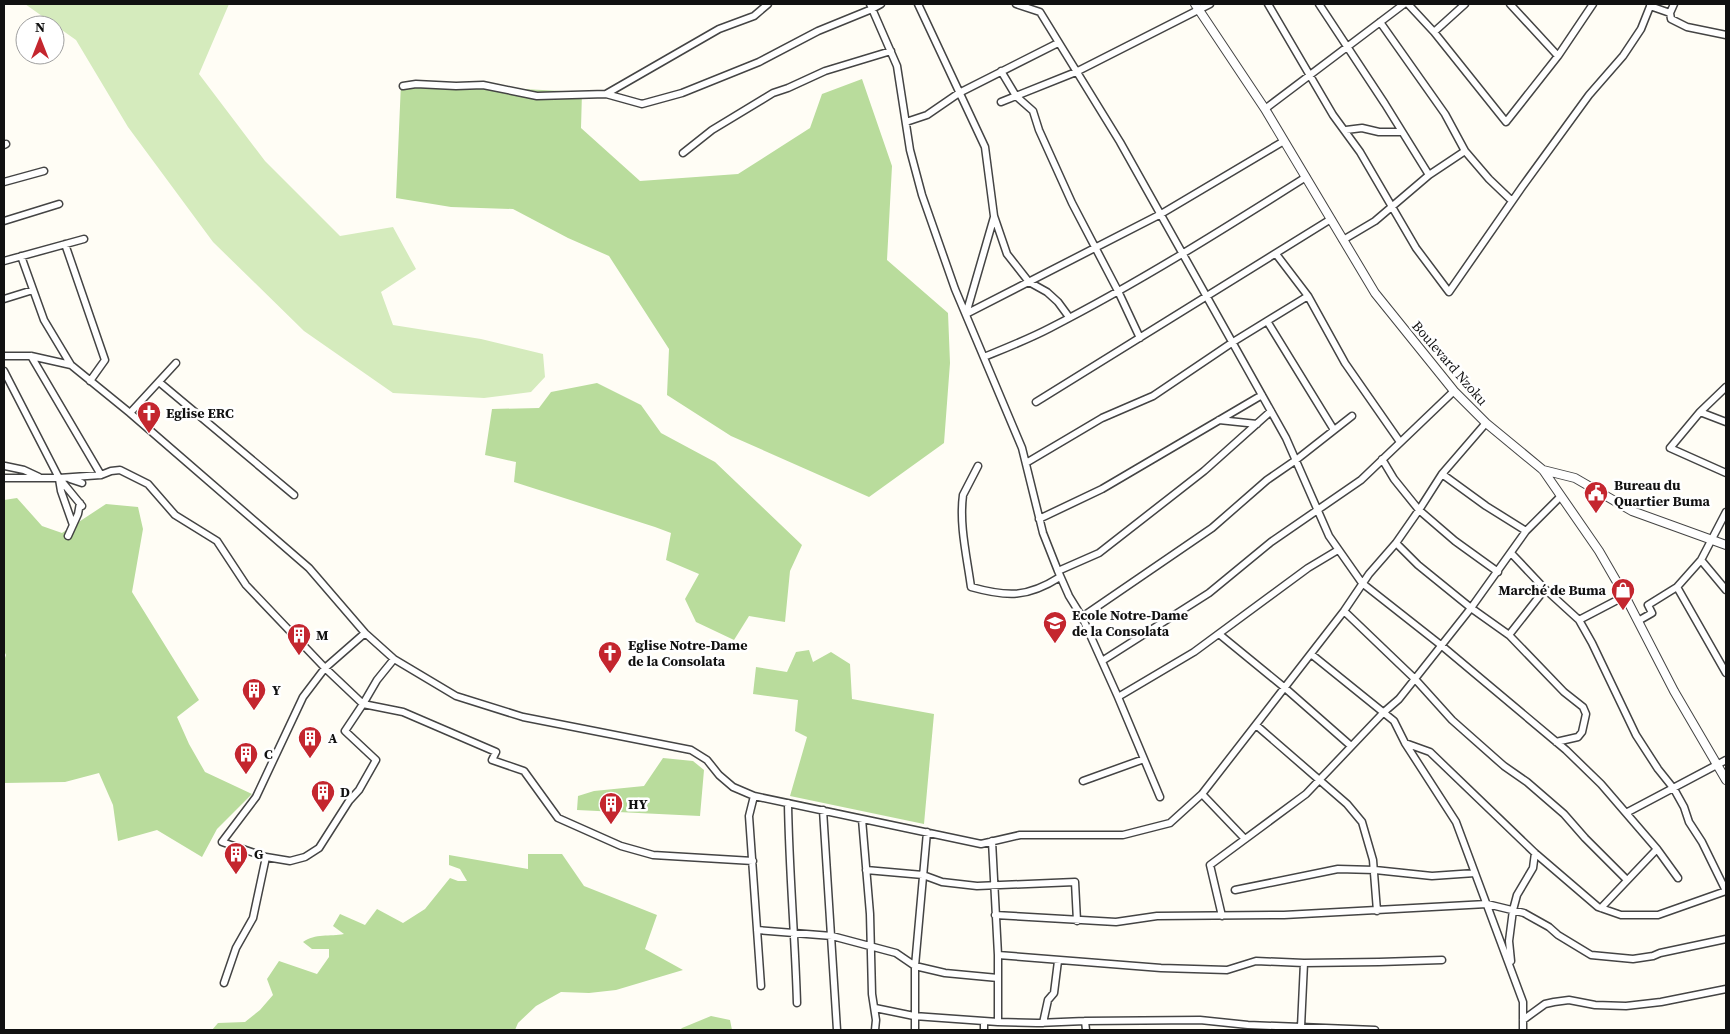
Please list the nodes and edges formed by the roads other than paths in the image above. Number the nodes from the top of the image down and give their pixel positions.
1 (768, 4) edge
2 (881, 4) edge
3 (918, 4) edge
4 (1016, 4) edge
5 (1036, 4) edge
6 (1210, 4) edge
7 (1268, 4) edge
8 (1319, 4) edge
9 (1404, 4) edge
10 (1408, 4) edge
11 (1465, 4) edge
12 (1593, 4) edge
13 (1674, 4) edge
14 (1513, 5) edge
15 (1651, 5) edge
16 (871, 6) edge
17 (1197, 6) edge
18 (1040, 12) junction
19 (1670, 13) junction
20 (1380, 22) junction
21 (1434, 32) junction
22 (1726, 35) edge
23 (1058, 43) junction
24 (1346, 46) junction
25 (891, 51) junction
26 (1558, 56) junction
27 (1001, 71) junction
28 (1076, 72) junction
29 (1310, 75) junction
30 (403, 86) dead end
31 (958, 93) junction
32 (606, 94) junction
33 (1016, 96) junction
34 (1001, 102) dead end
35 (1265, 109) junction
36 (906, 122) junction
37 (1346, 130) junction
38 (1402, 132) junction
39 (1284, 141) junction
40 (1465, 151) junction
41 (683, 153) dead end
42 (44, 171) dead end
43 (1429, 176) junction
44 (1306, 177) junction
45 (4, 182) edge
46 (1512, 201) junction
47 (59, 204) dead end
48 (1392, 206) junction
49 (1160, 214) junction
50 (994, 216) junction
51 (1331, 219) junction
52 (4, 221) edge
53 (84, 239) dead end
54 (1343, 240) junction
55 (65, 244) junction
56 (1095, 248) junction
57 (1183, 254) junction
58 (1276, 254) junction
59 (21, 256) junction
60 (4, 261) edge
61 (1029, 282) junction
62 (33, 290) junction
63 (1118, 291) junction
64 (1308, 296) junction
65 (1207, 297) junction
66 (4, 299) edge
67 (966, 314) junction
68 (1070, 317) junction
69 (1267, 321) junction
70 (1140, 338) junction
71 (1232, 342) junction
72 (4, 356) edge
73 (31, 356) junction
74 (984, 357) junction
75 (176, 363) dead end
76 (71, 365) junction
77 (4, 371) edge
78 (90, 381) junction
79 (159, 382) junction
80 (1726, 387) edge
81 (1454, 391) junction
82 (1262, 395) junction
83 (1036, 402) dead end
84 (1271, 411) junction
85 (1700, 412) junction
86 (130, 413) junction
87 (1352, 416) dead end
88 (1219, 420) junction
89 (1486, 422) junction
90 (1726, 422) edge
91 (1257, 424) junction
92 (1334, 430) junction
93 (1400, 442) junction
94 (1382, 459) junction
95 (1296, 460) junction
96 (1026, 463) junction
97 (978, 466) dead end
98 (8, 469) edge
99 (1543, 470) junction
100 (1726, 473) edge
101 (1442, 474) junction
102 (101, 475) junction
103 (4, 478) edge
104 (40, 478) junction
105 (59, 478) junction
106 (82, 483) dead end
107 (294, 495) dead end
108 (73, 496) junction
109 (1560, 497) junction
110 (1317, 509) junction
111 (1419, 510) junction
112 (1726, 512) edge
113 (76, 516) junction
114 (1039, 519) junction
115 (73, 525) junction
116 (1526, 531) junction
117 (68, 536) dead end
118 (1712, 540) junction
119 (1396, 543) junction
120 (1726, 545) edge
121 (1338, 550) junction
122 (1511, 553) junction
123 (1701, 560) junction
124 (1498, 572) junction
125 (1059, 574) junction
126 (1362, 583) junction
127 (1677, 587) junction
128 (1545, 590) junction
129 (1726, 590) edge
130 (1625, 596) junction
131 (1471, 608) junction
132 (1344, 611) junction
133 (1082, 616) junction
134 (1579, 620) junction
135 (1638, 621) junction
136 (365, 633) junction
137 (1219, 634) junction
138 (1510, 635) junction
139 (1442, 646) junction
140 (1311, 654) junction
141 (394, 659) junction
142 (1102, 661) junction
143 (325, 668) junction
144 (1726, 673) edge
145 (1415, 679) junction
146 (1285, 688) junction
147 (1118, 696) junction
148 (363, 704) junction
149 (1384, 712) junction
150 (1256, 725) junction
151 (1556, 742) junction
152 (1405, 743) junction
153 (1351, 746) junction
154 (1144, 759) junction
155 (1726, 760) edge
156 (1718, 765) junction
157 (1319, 780) junction
158 (1726, 780) edge
159 (1083, 781) dead end
160 (1674, 789) junction
161 (1202, 794) junction
162 (754, 796) junction
163 (1160, 798) dead end
164 (788, 803) junction
165 (824, 810) junction
166 (1626, 813) junction
167 (862, 819) junction
168 (927, 832) junction
169 (1245, 839) junction
170 (992, 842) junction
171 (1657, 849) junction
172 (1534, 853) junction
173 (266, 857) junction
174 (753, 861) junction
175 (866, 870) junction
176 (1375, 870) junction
177 (1476, 873) junction
178 (923, 875) junction
179 (1678, 878) dead end
180 (1627, 880) junction
181 (995, 884) junction
182 (1235, 890) dead end
183 (1726, 891) edge
184 (1487, 904) junction
185 (1600, 908) junction
186 (1513, 910) junction
187 (1377, 911) junction
188 (995, 915) junction
189 (1222, 916) junction
190 (1077, 920) junction
191 (757, 930) junction
192 (795, 933) junction
193 (832, 936) junction
194 (1726, 939) edge
195 (870, 947) junction
196 (998, 955) junction
197 (1442, 960) dead end
198 (1058, 961) junction
199 (1304, 963) junction
200 (915, 966) junction
201 (1511, 970) junction
202 (998, 978) junction
203 (224, 983) dead end
204 (761, 986) dead end
205 (1726, 989) edge
206 (797, 1003) dead end
207 (874, 1008) junction
208 (914, 1016) junction
209 (1523, 1020) junction
210 (984, 1021) junction
211 (1085, 1021) junction
212 (998, 1022) junction
213 (1039, 1025) edge
214 (1301, 1027) junction
215 (1289, 1028) edge
216 (837, 1030) edge
217 (876, 1030) edge
218 (915, 1030) edge
219 (984, 1030) edge
220 (1086, 1030) edge
221 (1375, 1030) edge
222 (1522, 1030) edge

1 - 32 street
2 - 16 street
3 - 31 street
4 - 18 street
5 - 18 street
6 - 17 street
7 - 29 street
8 - 24 street
9 - 20 street
10 - 21 street
11 - 21 street
12 - 26 street
13 - 19 street
14 - 26 street
15 - 19 street
15 - 46 street
16 - 25 street
16 - 32 street
17 - 28 street
17 - 35 street, Boulevard Nzoku
18 - 23 street
19 - 22 street
20 - 24 street
20 - 40 street
21 - 26 street
23 - 27 street
23 - 28 street
24 - 29 street
24 - 38 street
25 - 36 street
25 - 41 street
27 - 31 street
27 - 33 street
28 - 33 street
28 - 49 street
29 - 35 street
29 - 37 street
30 - 32 street
31 - 36 street
31 - 50 street
33 - 34 street
33 - 56 street
35 - 39 street, Boulevard Nzoku
36 - 67 street
37 - 38 street
37 - 48 street
38 - 43 street
39 - 44 street, Boulevard Nzoku
39 - 49 street
40 - 43 street
40 - 46 street
42 - 45 street
43 - 48 street
44 - 51 street, Boulevard Nzoku
44 - 57 street
46 - 48 street
47 - 52 street
48 - 54 street
49 - 56 street
49 - 57 street
50 - 61 street
50 - 67 street
51 - 54 street, Boulevard Nzoku
51 - 58 street
53 - 55 street
54 - 81 street, Boulevard Nzoku
55 - 59 street
55 - 78 street
56 - 61 street
56 - 63 street
57 - 63 street
57 - 65 street
58 - 64 street
58 - 65 street
59 - 60 street
59 - 62 street
61 - 67 street
61 - 68 street
62 - 66 street
62 - 76 street
63 - 68 street
63 - 70 street
64 - 69 street
64 - 93 street
65 - 70 street
65 - 71 street
67 - 74 street
68 - 74 street
69 - 71 street
69 - 92 street
70 - 83 street
71 - 82 street
71 - 96 street
72 - 73 street
73 - 76 street
73 - 102 street
74 - 96 street
75 - 79 street
76 - 78 street
77 - 105 street
78 - 86 street
79 - 86 street
79 - 107 street
80 - 85 street
81 - 89 street, Boulevard Nzoku
81 - 93 street
82 - 84 street
82 - 88 street
84 - 91 street
84 - 95 street
85 - 90 street
85 - 100 street
86 - 136 street
87 - 92 street
88 - 91 street
88 - 114 street
89 - 99 street, Boulevard Nzoku
89 - 101 street
91 - 125 street
92 - 95 street
93 - 94 street
94 - 110 street
94 - 111 street
95 - 110 street
95 - 133 street
96 - 114 street
97 - 125 street
98 - 103 street
98 - 104 street
98 - 104 street
99 - 109 street, Boulevard Nzoku
99 - 118 street
101 - 111 street
101 - 116 street
102 - 105 street
102 - 143 street
104 - 105 street
105 - 106 street
105 - 108 street
105 - 115 street
108 - 113 street
108 - 113 street
109 - 116 street
109 - 130 street, Boulevard Nzoku
110 - 121 street
110 - 142 street
111 - 119 street
111 - 124 street
112 - 118 street
113 - 115 street
114 - 125 street
115 - 117 street
116 - 122 street
118 - 120 street
118 - 123 street
119 - 126 street
119 - 131 street
121 - 126 street
121 - 137 street
122 - 124 street
122 - 128 street
123 - 127 street
123 - 129 street
124 - 131 street
125 - 133 street
126 - 132 street
126 - 139 street
127 - 135 street
127 - 144 street
128 - 134 street
128 - 138 street
130 - 134 street
130 - 135 street, Boulevard Nzoku
131 - 138 street
131 - 139 street
132 - 140 street
132 - 145 street
133 - 142 street
134 - 160 street
135 - 156 street, Boulevard Nzoku
136 - 141 street
136 - 143 street
137 - 146 street
137 - 147 street
138 - 151 street
139 - 145 street
139 - 151 street
140 - 146 street
140 - 149 street
141 - 148 street
141 - 162 street
142 - 147 street
143 - 148 street
143 - 173 street
145 - 149 street
145 - 180 street
146 - 150 street
146 - 153 street
147 - 154 street
148 - 173 street
148 - 174 street
149 - 152 street
149 - 153 street
150 - 157 street
150 - 161 street
151 - 166 street
152 - 172 street
152 - 177 street
153 - 157 street
154 - 159 street
154 - 163 street
155 - 156 street
156 - 158 street, Boulevard Nzoku
156 - 160 street
157 - 169 street
157 - 176 street
160 - 166 street
160 - 183 street
161 - 169 street
161 - 170 street
162 - 164 street
162 - 174 street
164 - 165 street
164 - 192 street
165 - 167 street
165 - 193 street
166 - 171 street
167 - 168 street
167 - 175 street
168 - 170 street
168 - 178 street
169 - 189 street
170 - 181 street
171 - 179 street
171 - 180 street
172 - 185 street
172 - 186 street
173 - 203 street
174 - 191 street
175 - 178 street
175 - 195 street
176 - 177 street
176 - 182 street
176 - 187 street
177 - 184 street
178 - 181 street
178 - 200 street
180 - 185 street
181 - 188 street
181 - 190 street
183 - 185 street
184 - 186 street
184 - 187 street
184 - 201 street
186 - 194 street
186 - 201 street
187 - 189 street
188 - 190 street
188 - 196 street
189 - 190 street
191 - 192 street
191 - 204 street
192 - 193 street
192 - 206 street
193 - 195 street
193 - 216 street
195 - 200 street
195 - 207 street
196 - 198 street
196 - 202 street
197 - 199 street
198 - 199 street
198 - 213 street
199 - 214 street
200 - 202 street
200 - 208 street
201 - 209 street
202 - 212 street
205 - 209 street
207 - 208 street
207 - 217 street
208 - 210 street
208 - 218 street
209 - 222 street
210 - 212 street
210 - 219 street
211 - 213 street
211 - 215 street
211 - 220 street
212 - 213 street
214 - 215 street
214 - 221 street

